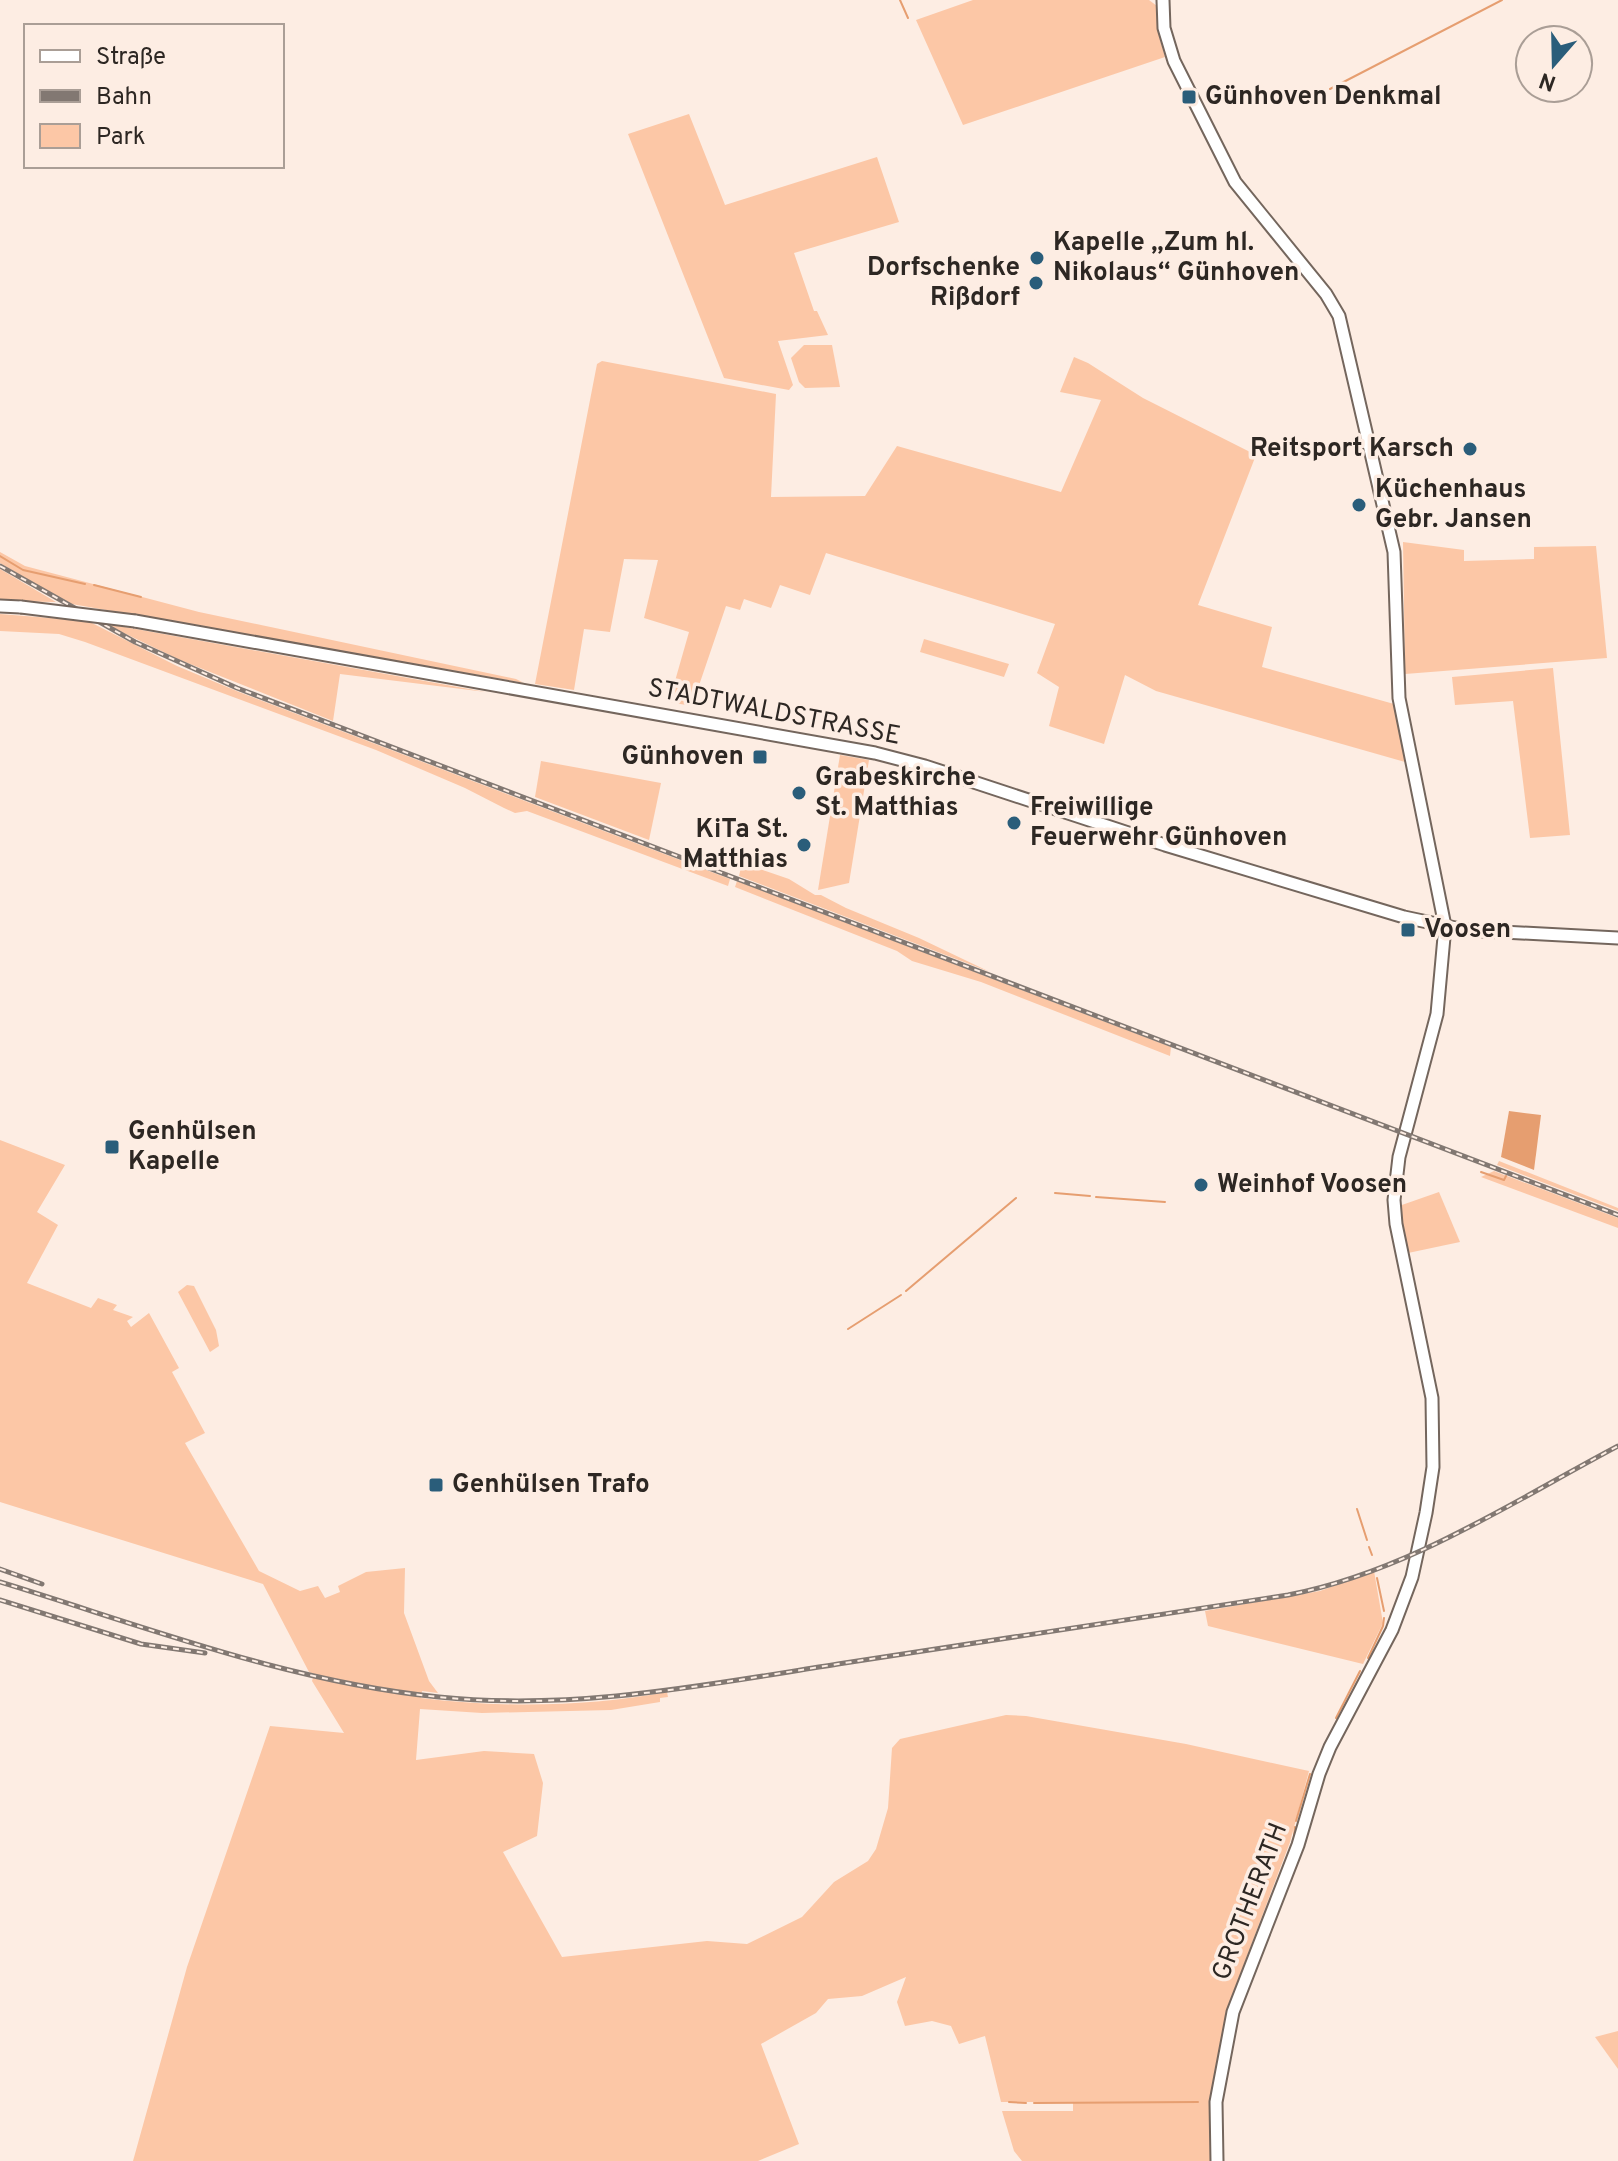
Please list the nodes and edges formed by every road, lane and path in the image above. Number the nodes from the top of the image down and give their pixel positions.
1 (1163, 0) edge
2 (0, 606) edge
3 (1445, 926) junction
4 (1618, 938) edge
5 (1217, 2161) edge

1 - 3 street
2 - 3 street, STADTWALDSTRASSE, bridge
3 - 4 street, STADTWALDSTRASSE
3 - 5 street, GROTHERATH

